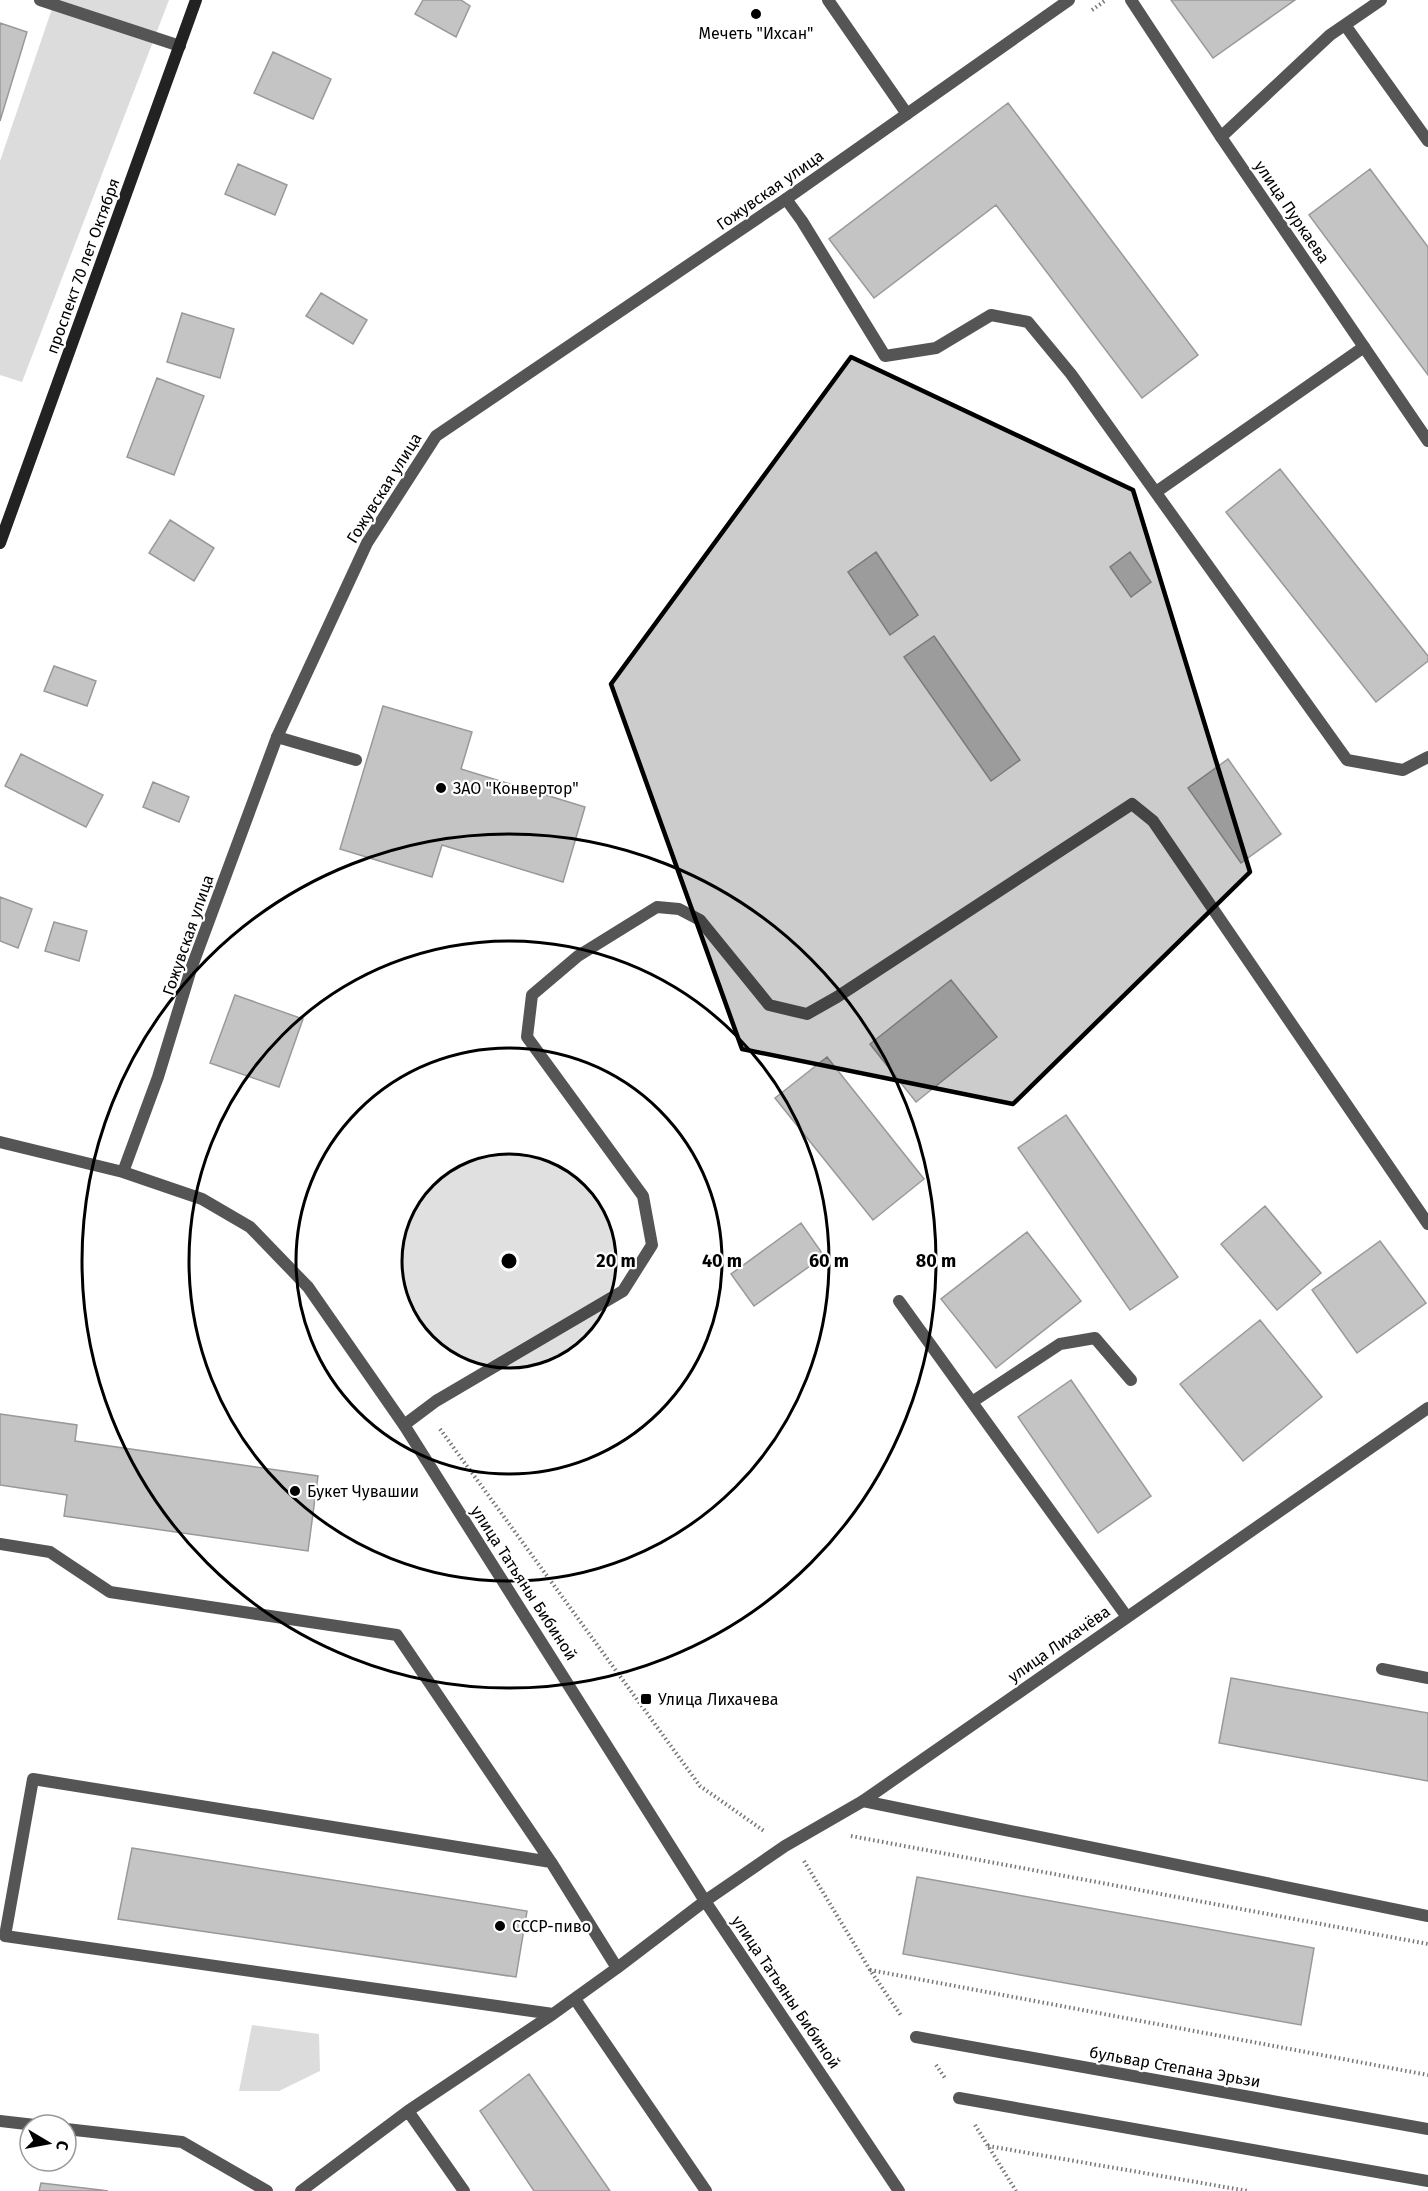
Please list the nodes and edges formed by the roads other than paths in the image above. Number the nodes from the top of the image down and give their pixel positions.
1 (40, 0) edge
2 (196, 0) edge
3 (828, 0) edge
4 (1069, 0) edge
5 (1131, 0) edge
6 (1381, 0) edge
7 (1345, 25) junction
8 (180, 46) junction
9 (907, 114) junction
10 (1221, 137) junction
11 (1428, 141) edge
12 (786, 199) junction
13 (1364, 347) junction
14 (1428, 441) edge
15 (1156, 492) junction
16 (0, 543) edge
17 (277, 738) junction
18 (1428, 757) edge
19 (356, 760) dead end
20 (0, 1142) edge
21 (123, 1172) junction
22 (1428, 1224) edge
23 (899, 1301) dead end
24 (1131, 1380) dead end
25 (972, 1402) junction
26 (1428, 1408) edge
27 (404, 1425) junction
28 (0, 1544) edge
29 (1127, 1617) junction
30 (1382, 1668) dead end
31 (1428, 1678) edge
32 (863, 1801) junction
33 (551, 1862) junction
34 (705, 1901) junction
35 (1428, 1916) edge
36 (617, 1968) junction
37 (575, 1998) junction
38 (553, 2014) junction
39 (916, 2037) road end
40 (959, 2098) road end
41 (408, 2111) junction
42 (0, 2121) edge
43 (18, 2123) edge
44 (78, 2130) edge
45 (1428, 2130) edge
46 (1428, 2181) edge
47 (267, 2191) edge
48 (301, 2191) edge
49 (464, 2191) edge
50 (706, 2191) edge
51 (899, 2191) edge

1 - 8 street
2 - 8 main road, проспект 70 лет Октября
3 - 9 street
4 - 9 street, Гожувская улица
5 - 10 street, улица Пуркаева
6 - 7 street
7 - 10 street
7 - 11 street
8 - 16 main road, проспект 70 лет Октября
9 - 12 street, Гожувская улица
10 - 13 street, улица Пуркаева
12 - 15 street
12 - 17 street, Гожувская улица
13 - 14 street, улица Пуркаева
13 - 15 street
15 - 18 street
17 - 19 street
17 - 21 street, Гожувская улица
20 - 21 street, улица Татьяны Бибиной
21 - 27 street, улица Татьяны Бибиной
22 - 27 street
23 - 25 street
24 - 25 street
25 - 29 street
26 - 29 street, улица Лихачёва
27 - 34 street, улица Татьяны Бибиной
28 - 33 street
29 - 32 street, улица Лихачёва
30 - 31 street
32 - 34 street, улица Лихачёва
32 - 35 street
33 - 36 street
33 - 38 street
34 - 36 street, улица Лихачёва
34 - 51 street, улица Татьяны Бибиной
36 - 37 street, улица Лихачёва
37 - 38 street, улица Лихачёва
37 - 50 street
38 - 41 street, улица Лихачёва
39 - 45 street, бульвар Степана Эрьзи
40 - 46 street
41 - 48 street, улица Лихачёва
41 - 49 street
42 - 43 street
44 - 47 street

